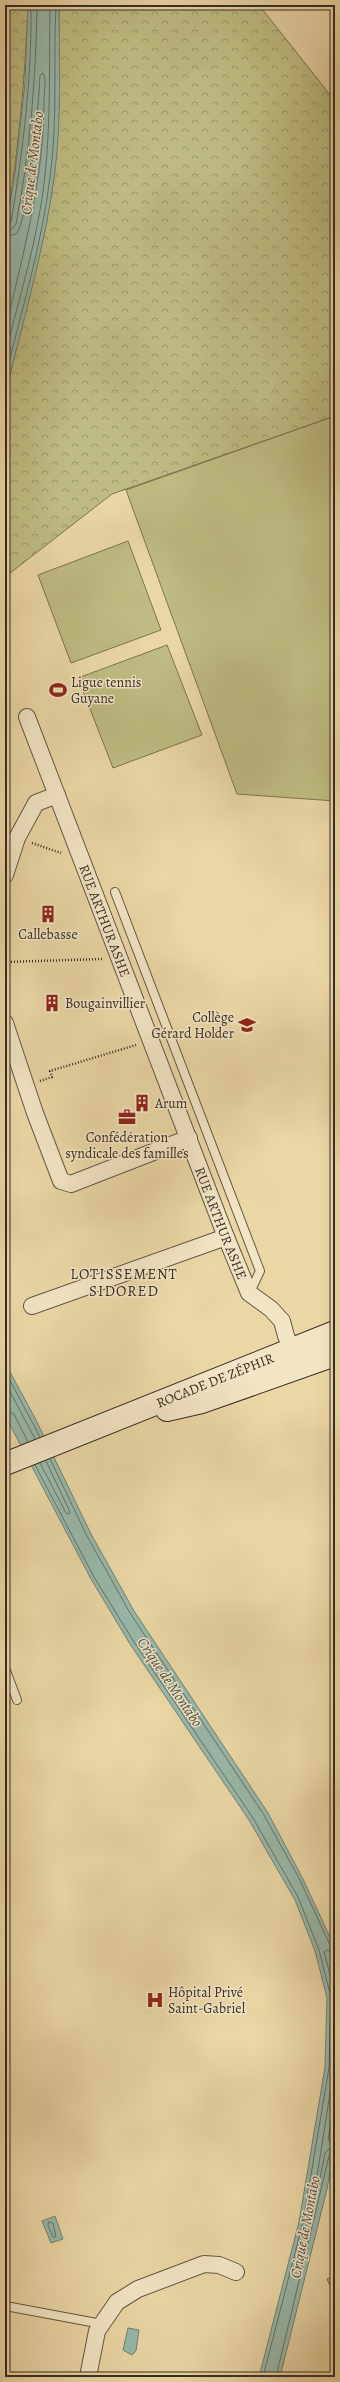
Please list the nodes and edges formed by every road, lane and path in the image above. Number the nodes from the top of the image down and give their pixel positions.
1 (27, 717) dead end
2 (57, 795) junction
3 (17, 838) junction
4 (82, 860) junction
5 (5, 875) edge
6 (115, 892) dead end
7 (120, 959) junction
8 (5, 962) edge
9 (5, 1022) edge
10 (152, 1041) junction
11 (26, 1086) junction
12 (189, 1138) junction
13 (226, 1237) junction
14 (249, 1293) junction
15 (32, 1306) dead end
16 (335, 1332) edge
17 (288, 1342) junction
18 (335, 1355) edge
19 (300, 1368) junction
20 (94, 1428) junction
21 (10, 1462) edge
22 (5, 1668) edge
23 (17, 1700) dead end
24 (236, 2272) dead end
25 (11, 2307) dead end
26 (102, 2324) junction
27 (88, 2377) edge

1 - 2 street, RUE ARTHUR ASHE
2 - 3 street
2 - 4 street, RUE ARTHUR ASHE
3 - 4 path
3 - 5 street
4 - 7 street, RUE ARTHUR ASHE
6 - 14 lane
7 - 8 path
7 - 10 street, RUE ARTHUR ASHE
9 - 11 street
10 - 11 path
10 - 12 street, RUE ARTHUR ASHE
11 - 12 street
12 - 13 street, RUE ARTHUR ASHE
13 - 14 street, RUE ARTHUR ASHE
13 - 15 street
14 - 17 street, RUE ARTHUR ASHE
16 - 17 main road, ROCADE DE ZÉPHIR
17 - 19 street, RUE ARTHUR ASHE
17 - 20 main road, ROCADE DE ZÉPHIR
18 - 19 main road, ROCADE DE ZÉPHIR
19 - 20 main road, ROCADE DE ZÉPHIR
20 - 21 main road, ROCADE DE ZÉPHIR
22 - 23 lane
24 - 26 street
25 - 26 lane
26 - 27 street

